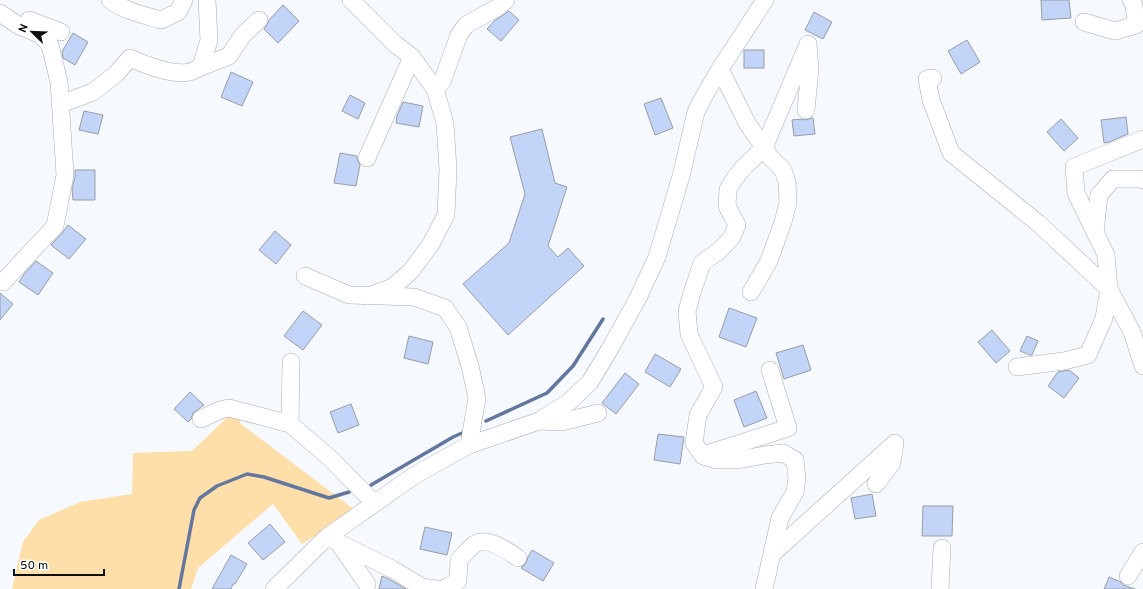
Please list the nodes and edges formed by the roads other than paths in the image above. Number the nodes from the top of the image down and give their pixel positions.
1 (110, 0) edge
2 (184, 0) edge
3 (207, 0) edge
4 (351, 0) edge
5 (506, 0) edge
6 (765, 0) edge
7 (1131, 0) edge
8 (1, 14) edge
9 (259, 20) dead end
10 (1084, 22) dead end
11 (60, 32) dead end
12 (412, 57) junction
13 (201, 66) junction
14 (720, 69) junction
15 (933, 78) dead end
16 (434, 89) junction
17 (61, 104) junction
18 (806, 110) dead end
19 (1143, 139) edge
20 (764, 148) junction
21 (367, 158) dead end
22 (1143, 180) edge
23 (1095, 232) junction
24 (305, 276) dead end
25 (4, 282) dead end
26 (1109, 289) junction
27 (751, 292) dead end
28 (368, 296) junction
29 (292, 362) dead end
30 (1143, 366) edge
31 (1017, 367) dead end
32 (770, 370) dead end
33 (598, 413) dead end
34 (201, 419) dead end
35 (539, 421) junction
36 (290, 424) junction
37 (469, 445) junction
38 (703, 456) junction
39 (876, 484) dead end
40 (374, 504) junction
41 (333, 540) junction
42 (942, 548) dead end
43 (1143, 552) edge
44 (772, 554) junction
45 (518, 558) dead end
46 (1128, 576) dead end
47 (367, 584) dead end
48 (274, 589) edge
49 (436, 589) edge
50 (443, 589) edge
51 (764, 589) edge
52 (940, 589) edge

1 - 2 street
3 - 13 street
4 - 12 street
5 - 16 street
6 - 14 street
7 - 10 street
8 - 11 street
8 - 17 street
9 - 13 street
12 - 16 street
12 - 21 street
13 - 17 street
14 - 20 street
14 - 35 street
15 - 26 street
16 - 28 street
17 - 25 street
18 - 20 street
19 - 23 street
20 - 27 street
20 - 38 street
22 - 23 street
23 - 26 street
24 - 28 street
26 - 30 street
26 - 31 street
28 - 37 street
29 - 36 street
32 - 38 street
33 - 35 street
34 - 36 street
35 - 37 street
36 - 40 street
37 - 40 street
38 - 44 street
39 - 44 street
40 - 41 street
41 - 47 street
41 - 48 street
41 - 49 street
42 - 52 street
43 - 46 street
44 - 51 street
45 - 50 street

